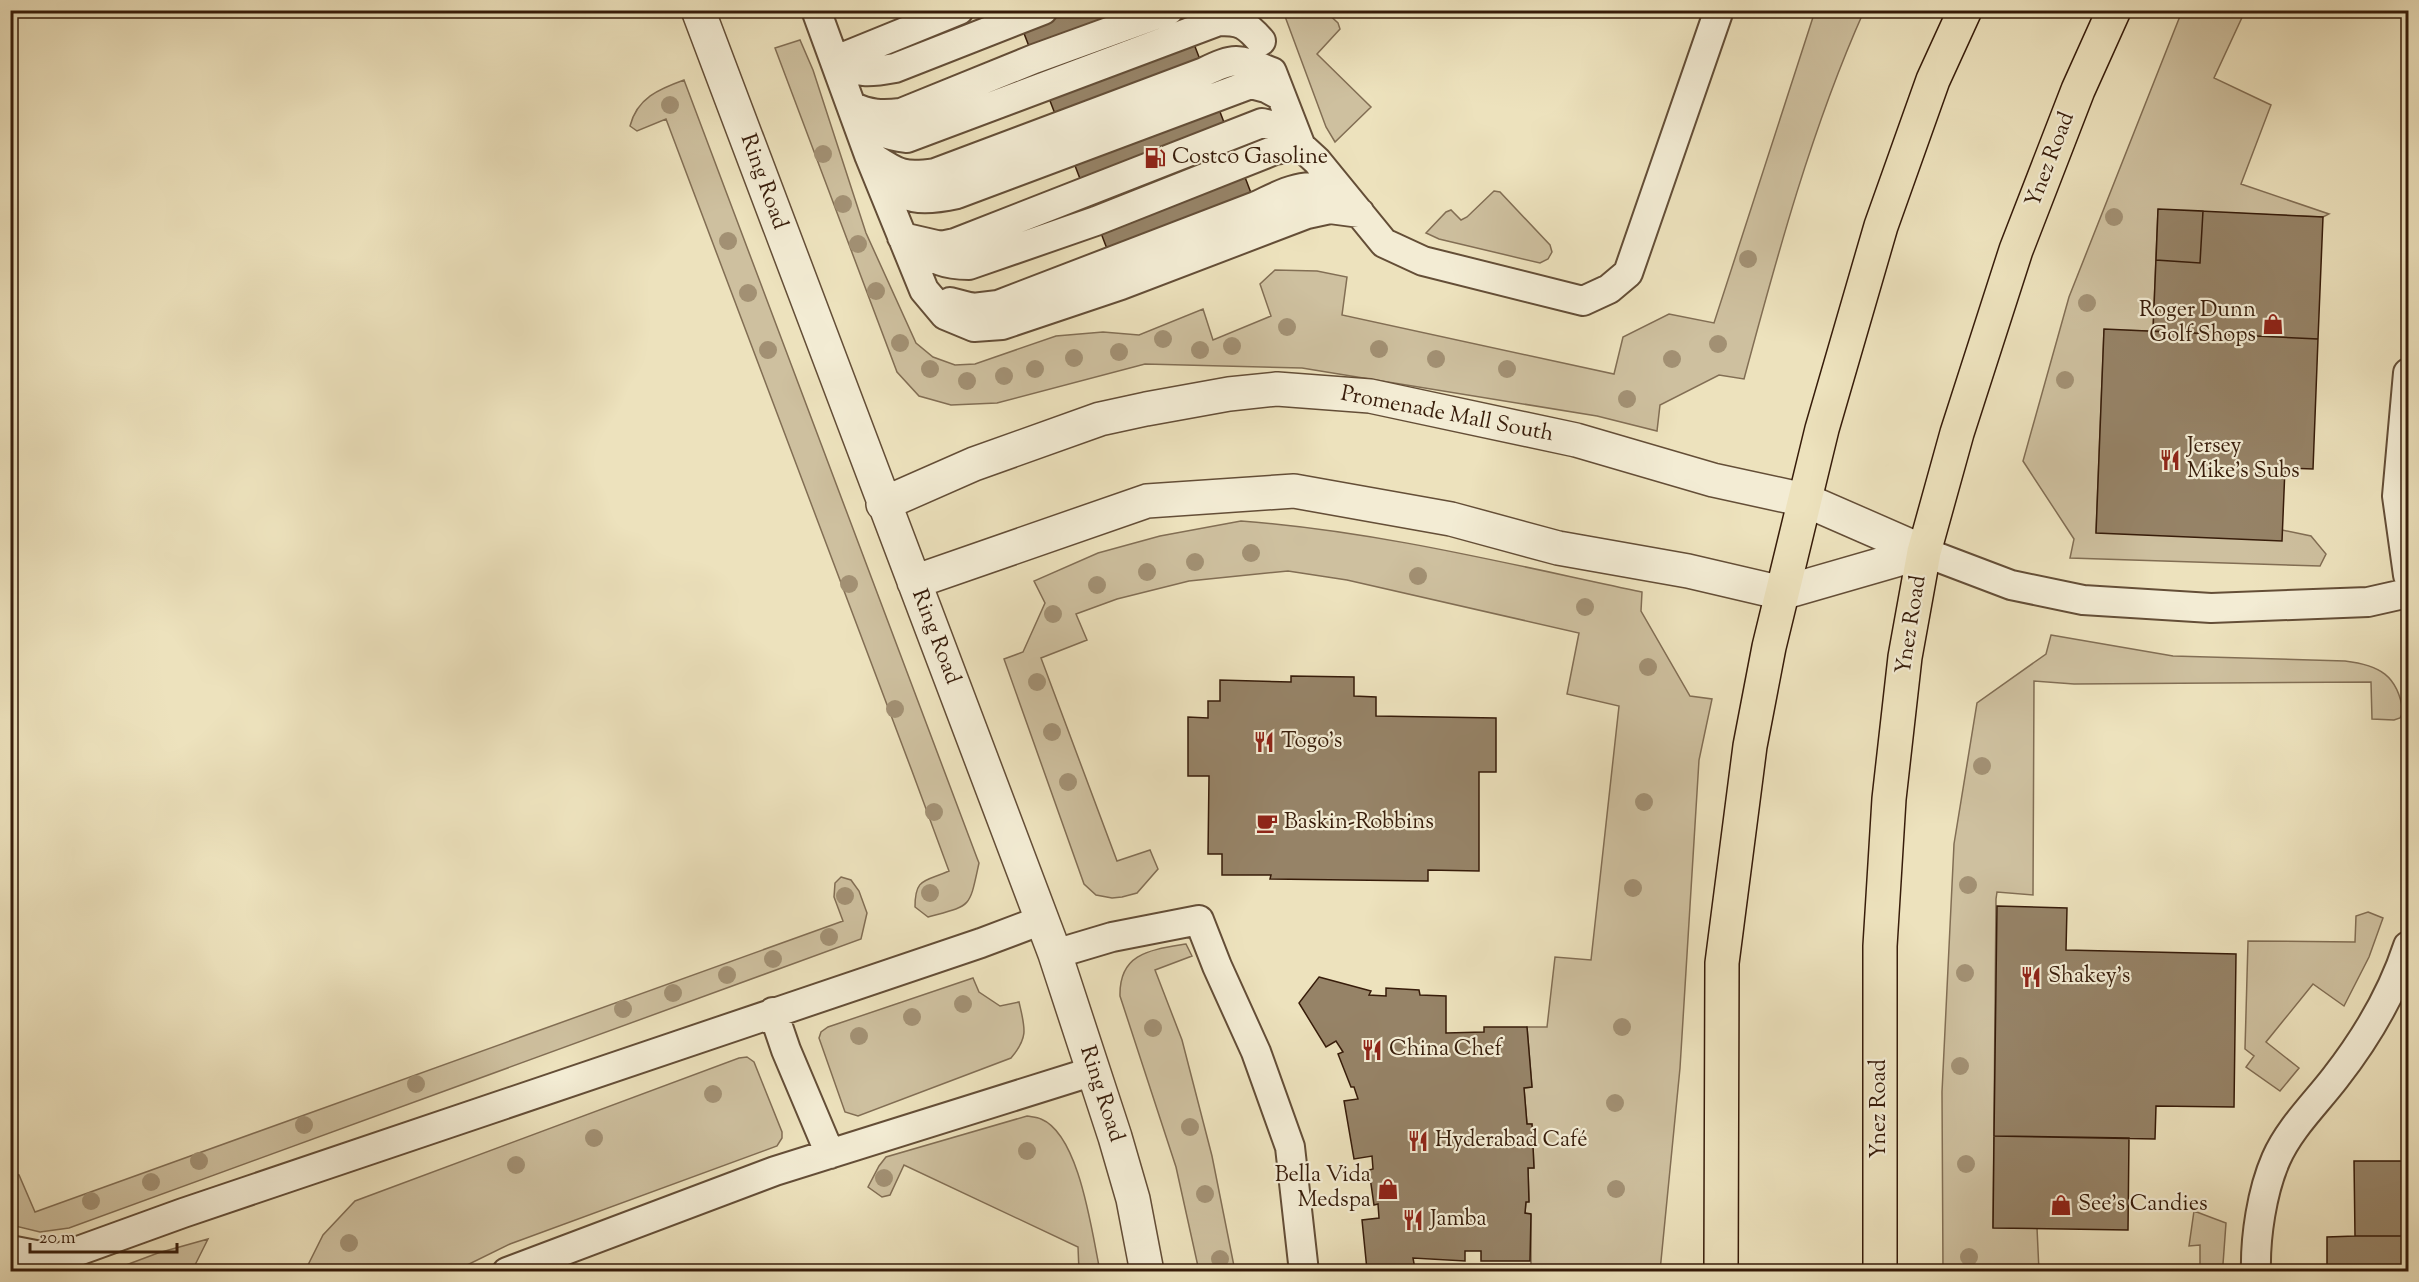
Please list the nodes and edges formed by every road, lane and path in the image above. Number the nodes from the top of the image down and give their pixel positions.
1 (698, 10) edge
2 (959, 10) edge
3 (1043, 10) edge
4 (1169, 10) edge
5 (1719, 10) edge
6 (1965, 10) edge
7 (2114, 10) edge
8 (816, 11) edge
9 (1253, 22) edge
10 (836, 60) junction
11 (1276, 84) junction
12 (854, 112) junction
13 (1301, 146) junction
14 (869, 155) junction
15 (1360, 213) junction
16 (902, 237) junction
17 (2409, 373) edge
18 (1805, 500) junction
19 (883, 504) junction
20 (1924, 552) junction
21 (2409, 575) edge
22 (914, 582) junction
23 (1782, 593) junction
24 (2409, 593) edge
25 (1042, 920) junction
26 (2409, 946) edge
27 (1055, 954) junction
28 (773, 1012) junction
29 (1094, 1071) junction
30 (830, 1154) junction
31 (10, 1250) edge
32 (507, 1272) edge
33 (1147, 1272) edge
34 (1304, 1272) edge
35 (1721, 1272) edge
36 (1880, 1272) edge
37 (2256, 1272) edge

1 - 19 street, Ring Road
2 - 10 lane
3 - 10 lane
4 - 12 lane
5 - 15 lane
6 - 18 main road
7 - 20 main road, Ynez Road
8 - 10 lane
9 - 11 lane
9 - 12 lane
10 - 12 lane
11 - 13 lane
11 - 14 lane
12 - 14 lane
13 - 15 lane
13 - 16 lane
14 - 16 lane
15 - 16 lane
17 - 21 lane
18 - 19 street, Promenade Mall South
18 - 20 street, Promenade Mall South
18 - 23 main road
19 - 22 street, Ring Road
20 - 23 street
20 - 24 lane
20 - 36 main road, Ynez Road
22 - 23 street
22 - 25 street, Ring Road
23 - 35 main road
25 - 27 street, Ring Road
25 - 28 lane
26 - 37 lane
27 - 29 street, Ring Road
27 - 34 lane
28 - 30 lane
28 - 31 lane
29 - 30 lane
29 - 33 street, Ring Road
30 - 32 lane

